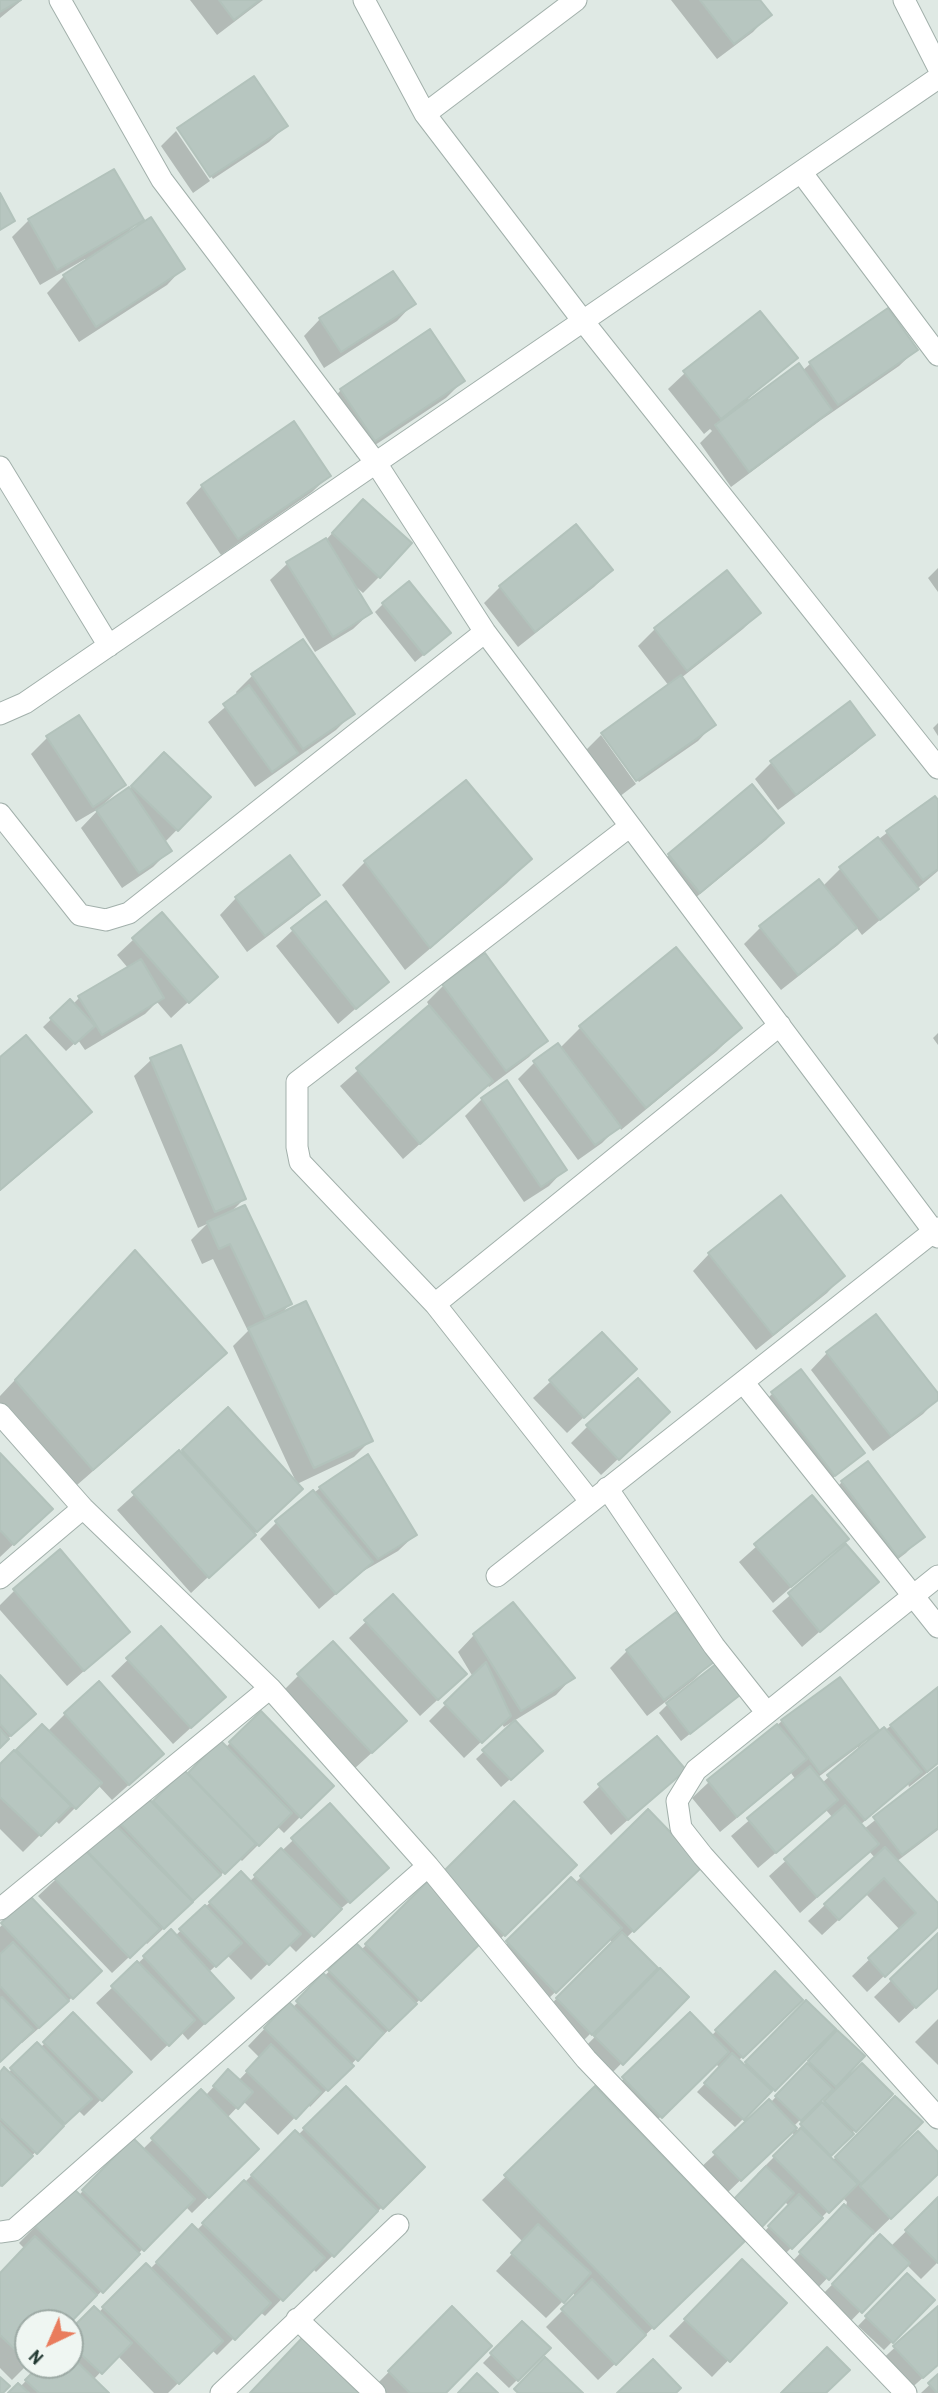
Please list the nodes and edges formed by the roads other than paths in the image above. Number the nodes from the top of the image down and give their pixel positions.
1 (60, 0) edge
2 (364, 0) edge
3 (576, 0) edge
4 (904, 0) edge
5 (938, 67) edge
6 (938, 78) edge
7 (425, 114) junction
8 (801, 172) junction
9 (583, 321) junction
10 (938, 355) edge
11 (376, 463) junction
12 (0, 467) edge
13 (485, 632) junction
14 (110, 646) junction
15 (0, 714) edge
16 (938, 768) edge
17 (0, 814) edge
18 (629, 827) junction
19 (780, 1025) junction
20 (937, 1233) edge
21 (435, 1304) junction
22 (743, 1382) junction
23 (0, 1414) edge
24 (607, 1488) junction
25 (590, 1501) junction
26 (83, 1508) junction
27 (497, 1576) dead end
28 (938, 1576) edge
29 (0, 1578) edge
30 (912, 1596) junction
31 (938, 1627) edge
32 (270, 1688) junction
33 (767, 1713) junction
34 (428, 1866) junction
35 (0, 1909) edge
36 (938, 2118) edge
37 (398, 2225) dead end
38 (0, 2232) edge
39 (297, 2319) junction
40 (221, 2393) edge
41 (375, 2393) edge
42 (906, 2393) edge

1 - 11 street
2 - 7 street
3 - 7 street
4 - 5 street
6 - 8 street
7 - 9 street
8 - 9 street
8 - 10 street
9 - 11 street
9 - 16 street
11 - 13 street
11 - 14 street
12 - 14 street
13 - 17 street
13 - 18 street
14 - 15 street
18 - 19 street
18 - 21 street
19 - 20 street
19 - 21 street
20 - 22 street
21 - 25 street
22 - 24 street
22 - 30 street
23 - 26 street
24 - 25 street
24 - 33 street
25 - 27 street
26 - 29 street
26 - 32 street
28 - 30 street
30 - 31 street
30 - 33 street
32 - 34 street
32 - 35 street
33 - 36 street
34 - 38 street
34 - 42 street
37 - 39 street
39 - 40 street
39 - 41 street

